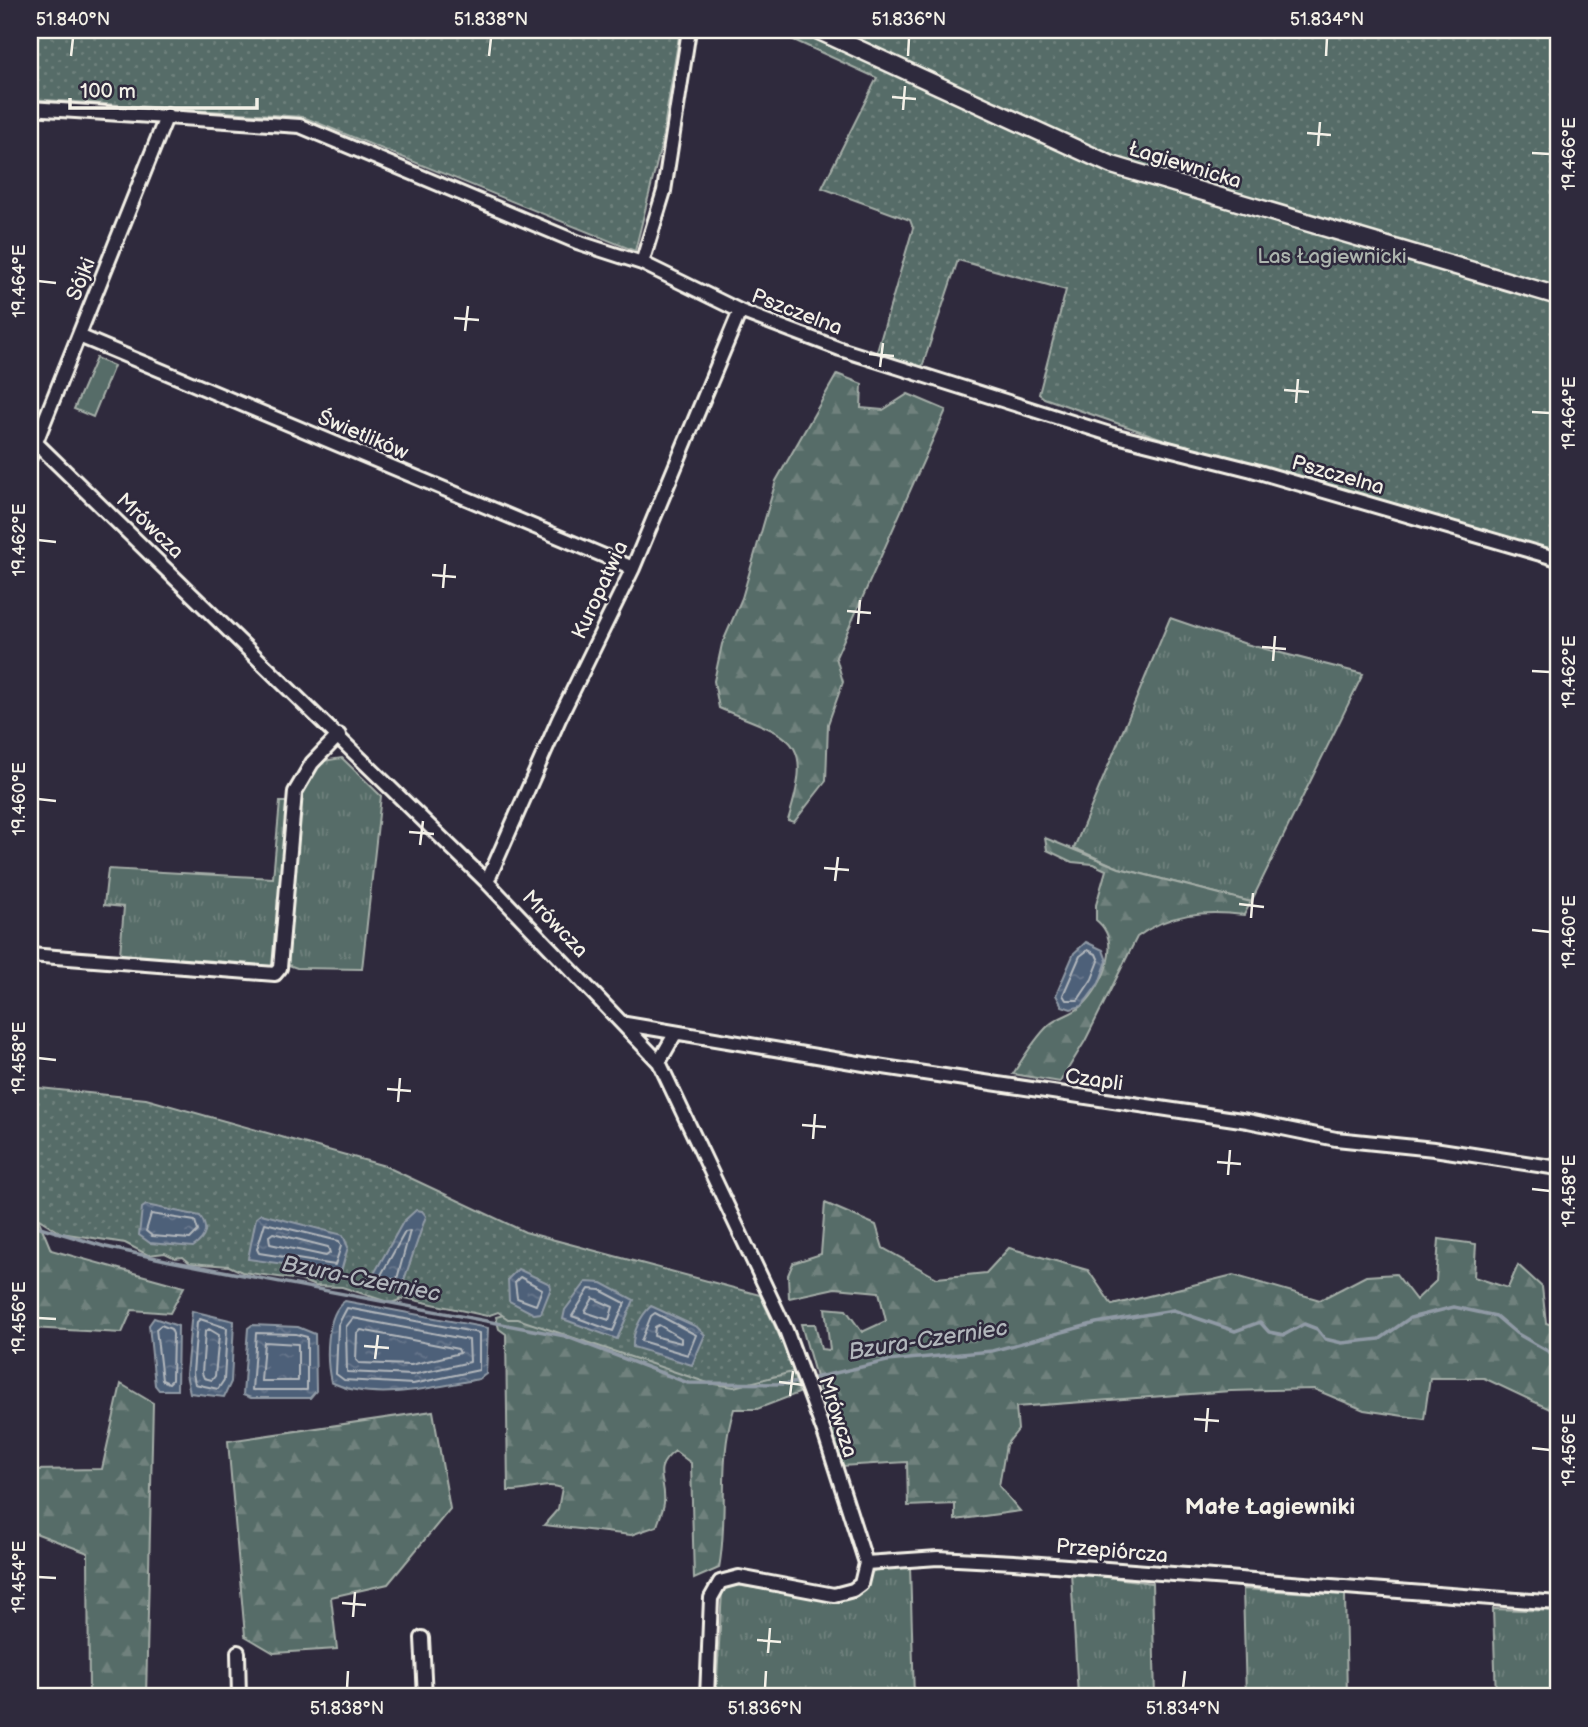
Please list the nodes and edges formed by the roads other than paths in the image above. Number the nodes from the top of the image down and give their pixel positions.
1 (689, 30) edge
2 (817, 30) edge
3 (30, 108) edge
4 (167, 115) junction
5 (642, 262) junction
6 (1558, 296) edge
7 (740, 310) junction
8 (79, 336) junction
9 (33, 440) edge
10 (30, 457) edge
11 (1558, 559) edge
12 (633, 568) junction
13 (339, 735) junction
14 (487, 882) junction
15 (30, 956) edge
16 (626, 1024) junction
17 (676, 1034) junction
18 (659, 1062) junction
19 (1558, 1168) edge
20 (866, 1563) junction
21 (1558, 1603) edge
22 (422, 1638) dead end
23 (238, 1652) dead end
24 (239, 1697) edge
25 (425, 1697) edge
26 (707, 1697) edge

1 - 5 street
2 - 6 street, Łagiewnicka
3 - 4 street, Pszczelna
4 - 5 street, Pszczelna
4 - 8 street, Sójki
5 - 7 street, Pszczelna
7 - 11 street, Pszczelna
7 - 12 street, Kuropatwia
8 - 9 street, Sójki
8 - 12 street, Świetlików
9 - 10 street, Sójki
9 - 13 street, Mrówcza
12 - 14 street, Kuropatwia
13 - 14 street, Mrówcza
13 - 15 street
14 - 16 street, Mrówcza
16 - 17 street, Czapli
16 - 18 street, Mrówcza
17 - 18 street
17 - 19 street, Czapli
18 - 20 street, Mrówcza
20 - 21 street, Przepiórcza
20 - 26 street
22 - 25 street
23 - 24 street

